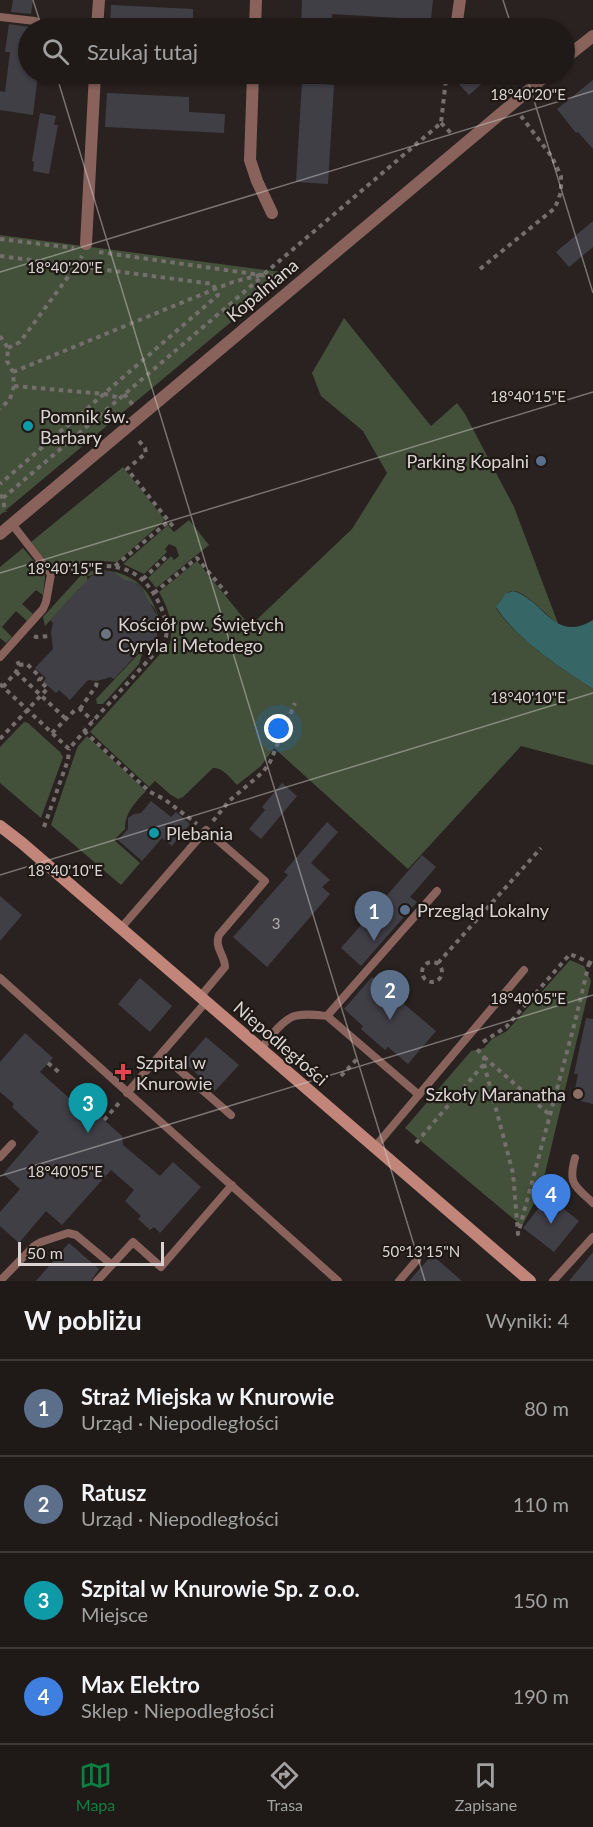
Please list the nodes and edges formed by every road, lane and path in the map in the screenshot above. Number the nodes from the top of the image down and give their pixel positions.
1 (99, 0) edge
2 (256, 0) edge
3 (460, 0) edge
4 (0, 17) edge
5 (98, 18) edge
6 (255, 18) edge
7 (457, 18) edge
8 (18, 19) edge
9 (593, 36) edge
10 (575, 50) edge
11 (94, 84) edge
12 (253, 84) edge
13 (445, 84) edge
14 (536, 84) edge
15 (511, 104) junction
16 (272, 213) dead end
17 (0, 238) edge
18 (86, 248) junction
19 (0, 256) edge
20 (76, 266) junction
21 (480, 269) dead end
22 (264, 274) junction
23 (288, 279) dead end
24 (215, 289) junction
25 (0, 336) edge
26 (8, 348) junction
27 (13, 372) junction
28 (14, 386) junction
29 (105, 393) junction
30 (124, 394) junction
31 (120, 398) junction
32 (136, 407) dead end
33 (0, 410) edge
34 (139, 441) dead end
35 (0, 484) edge
36 (2, 497) edge
37 (9, 520) junction
38 (169, 521) junction
39 (175, 529) dead end
40 (0, 534) edge
41 (170, 554) dead end
42 (115, 567) junction
43 (51, 574) junction
44 (143, 579) junction
45 (154, 593) junction
46 (226, 594) dead end
47 (51, 636) dead end
48 (45, 637) dead end
49 (7, 650) junction
50 (0, 657) edge
51 (19, 665) junction
52 (16, 672) junction
53 (97, 681) dead end
54 (1, 685) edge
55 (41, 696) junction
56 (295, 703) dead end
57 (80, 709) junction
58 (28, 710) junction
59 (65, 718) junction
60 (93, 721) junction
61 (84, 731) junction
62 (52, 733) junction
63 (0, 739) edge
64 (69, 749) junction
65 (0, 819) edge
66 (44, 826) dead end
67 (5, 829) edge
68 (206, 830) junction
69 (541, 848) dead end
70 (437, 891) dead end
71 (121, 928) junction
72 (438, 963) junction
73 (591, 964) edge
74 (524, 970) dead end
75 (0, 978) edge
76 (203, 999) junction
77 (327, 1016) junction
78 (261, 1049) junction
79 (161, 1054) junction
80 (484, 1057) junction
81 (48, 1063) dead end
82 (484, 1064) junction
83 (60, 1073) dead end
84 (128, 1093) junction
85 (419, 1095) junction
86 (117, 1105) dead end
87 (231, 1115) dead end
88 (550, 1115) junction
89 (104, 1120) dead end
90 (416, 1143) dead end
91 (12, 1144) dead end
92 (374, 1148) junction
93 (0, 1157) edge
94 (575, 1158) dead end
95 (232, 1185) junction
96 (593, 1203) edge
97 (593, 1237) edge
98 (417, 1260) dead end
99 (112, 1265) junction
100 (527, 1280) edge
101 (0, 1281) edge
102 (97, 1281) edge
103 (338, 1281) edge
104 (399, 1281) edge
105 (553, 1281) edge

1 - 5 street
2 - 6 street
3 - 7 street
4 - 8 lane
9 - 10 street
11 - 18 street
12 - 16 street
13 - 22 path
14 - 15 street, Kopalniana
15 - 21 path
15 - 37 street, Kopalniana
17 - 18 path
18 - 22 path
19 - 20 path
20 - 24 path
20 - 26 path
22 - 23 path
22 - 24 path
22 - 30 path
24 - 27 path
24 - 29 path
25 - 26 path
26 - 27 path
27 - 28 path
28 - 29 path
28 - 33 path
29 - 31 path
29 - 35 path
30 - 31 path
30 - 32 path
31 - 36 path
34 - 38 path
36 - 37 path
37 - 40 street, Kopalniana
37 - 43 lane
38 - 39 path
38 - 42 path
41 - 44 path
42 - 43 path
42 - 44 path
43 - 49 lane
44 - 45 path
45 - 46 path
45 - 60 path
47 - 48 path
49 - 50 lane
49 - 51 path
51 - 52 path
51 - 55 path
52 - 54 path
52 - 55 path
53 - 57 path
54 - 58 path
55 - 58 path
55 - 59 path
56 - 68 path
57 - 59 path
57 - 60 path
58 - 62 path
58 - 63 path
59 - 62 path
60 - 61 path
61 - 64 path
61 - 68 path
62 - 64 path
64 - 66 path
65 - 67 main road, Niepodległości
67 - 71 main road, Niepodległości
68 - 71 lane
68 - 76 lane
69 - 72 path
70 - 77 lane
71 - 76 main road, Niepodległości
72 - 72 path
73 - 80 path
73 - 88 path
74 - 85 lane
75 - 84 lane
76 - 78 main road, Niepodległości
76 - 79 lane
77 - 78 lane
77 - 85 lane
78 - 92 main road, Niepodległości
79 - 84 lane
79 - 87 lane
80 - 82 path
80 - 88 path
81 - 83 path
82 - 88 path
82 - 90 path
84 - 95 lane
85 - 92 lane
86 - 89 path
91 - 93 lane
92 - 100 main road, Niepodległości
94 - 96 lane
95 - 99 lane
95 - 103 lane
97 - 105 lane
98 - 104 lane
99 - 101 lane
99 - 102 lane

